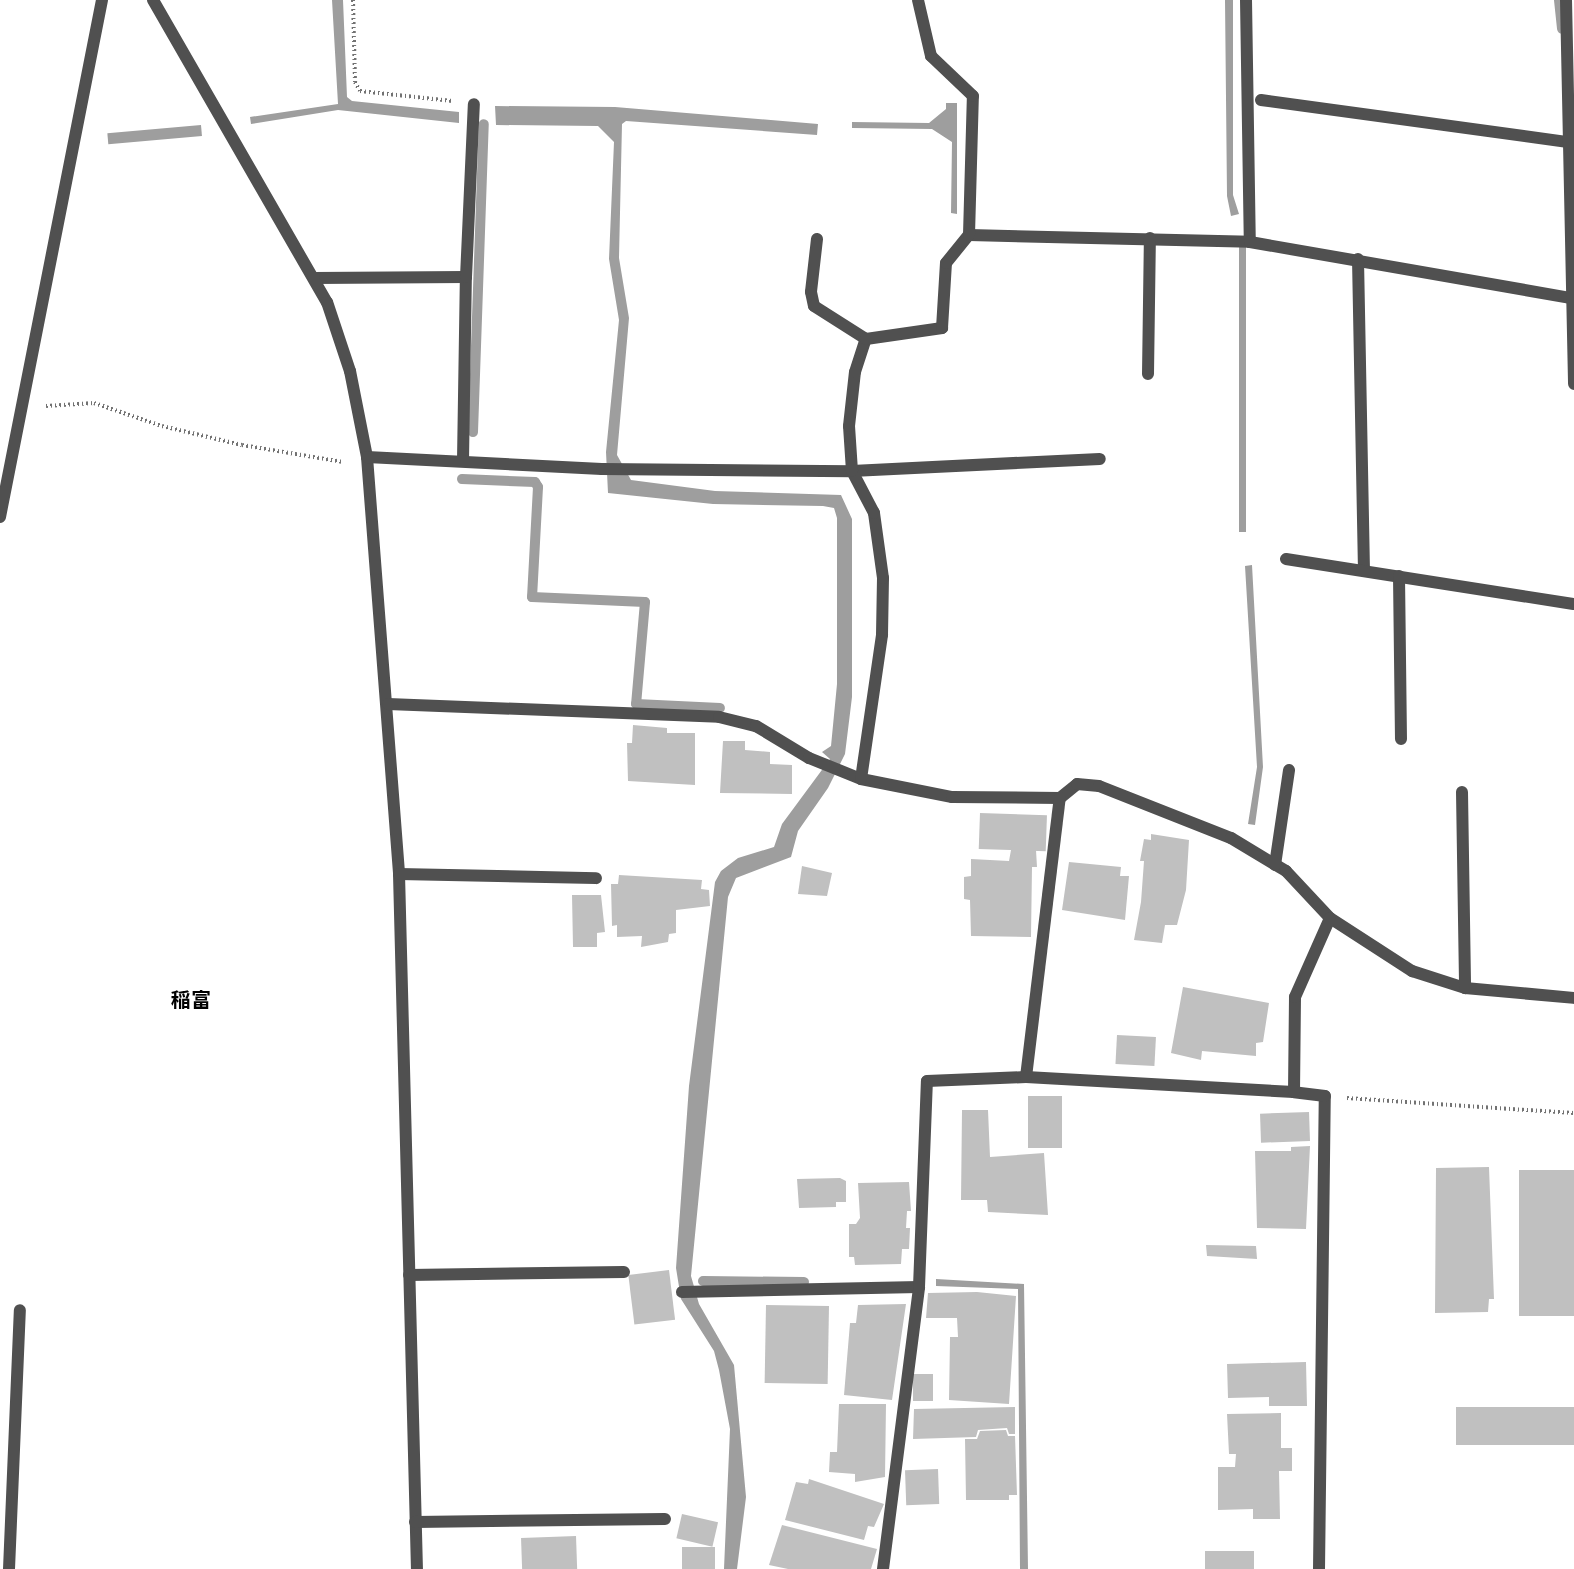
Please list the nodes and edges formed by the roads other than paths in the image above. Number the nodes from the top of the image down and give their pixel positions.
1 (102, 0) edge
2 (153, 0) edge
3 (918, 0) edge
4 (1246, 0) edge
5 (1566, 0) edge
6 (1261, 100) dead end
7 (474, 105) road end
8 (1568, 142) junction
9 (1571, 168) edge
10 (969, 235) junction
11 (1150, 238) junction
12 (817, 239) dead end
13 (1250, 242) junction
14 (1358, 259) junction
15 (466, 277) junction
16 (314, 278) junction
17 (1571, 298) junction
18 (866, 339) junction
19 (1149, 374) dead end
20 (1574, 384) edge
21 (1100, 459) dead end
22 (463, 460) junction
23 (367, 462) junction
24 (852, 471) junction
25 (0, 517) edge
26 (1286, 559) dead end
27 (1364, 571) junction
28 (1399, 576) junction
29 (1574, 604) edge
30 (388, 704) junction
31 (1401, 739) dead end
32 (1289, 770) dead end
33 (861, 779) junction
34 (1462, 792) dead end
35 (1060, 798) junction
36 (1275, 865) junction
37 (399, 874) junction
38 (596, 878) dead end
39 (1330, 918) junction
40 (1465, 988) junction
41 (1574, 998) edge
42 (1026, 1077) junction
43 (1294, 1092) junction
44 (624, 1272) dead end
45 (409, 1275) junction
46 (919, 1287) junction
47 (682, 1292) dead end
48 (20, 1310) dead end
49 (665, 1519) dead end
50 (415, 1522) junction
51 (9, 1569) edge
52 (417, 1569) edge
53 (883, 1569) edge
54 (1319, 1569) edge

1 - 25 street
2 - 16 street
3 - 10 street
4 - 13 street
5 - 8 street
6 - 8 street
7 - 15 street
8 - 9 street
9 - 17 street
10 - 11 street
10 - 18 street
11 - 13 street
11 - 19 street
12 - 18 street
13 - 14 street
14 - 17 street
14 - 27 street
15 - 16 street
15 - 22 street
16 - 23 street
17 - 20 street
18 - 24 street
21 - 24 street
22 - 23 street
22 - 24 street
23 - 30 street
24 - 33 street
26 - 27 street
27 - 28 street
28 - 29 street
28 - 31 street
30 - 33 street
30 - 37 street
32 - 36 street
33 - 35 street
34 - 40 street
35 - 36 street
35 - 42 street
36 - 39 street
37 - 38 street
37 - 45 street
39 - 40 street
39 - 43 street
40 - 41 street
42 - 43 street
42 - 46 street
43 - 54 street
44 - 45 street
45 - 50 street
46 - 47 street
46 - 53 street
48 - 51 street
49 - 50 street
50 - 52 street

